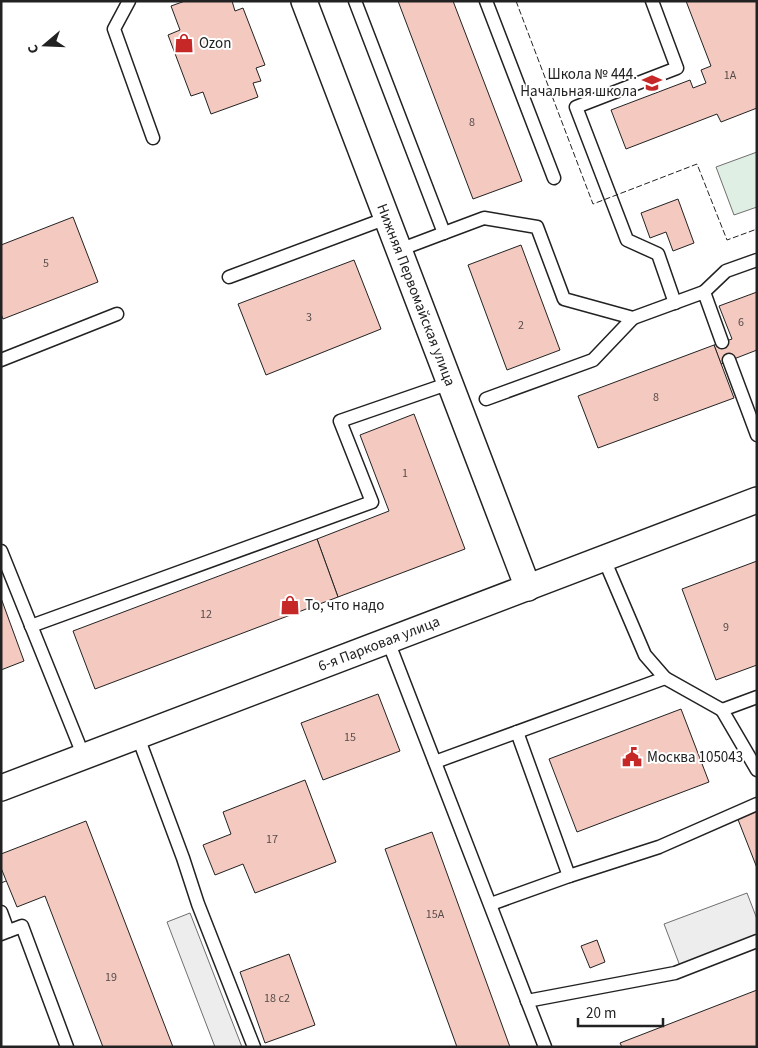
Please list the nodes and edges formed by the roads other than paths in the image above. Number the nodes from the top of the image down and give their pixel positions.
1 (129, 1) edge
2 (304, 1) edge
3 (355, 1) edge
4 (486, 1) edge
5 (652, 1) edge
6 (154, 138) dead end
7 (554, 178) dead end
8 (387, 218) junction
9 (444, 233) junction
10 (399, 250) junction
11 (757, 260) edge
12 (229, 277) dead end
13 (704, 292) junction
14 (675, 302) junction
15 (117, 314) dead end
16 (633, 318) junction
17 (722, 342) dead end
18 (1, 360) edge
19 (729, 360) dead end
20 (450, 383) junction
21 (486, 399) dead end
22 (757, 436) edge
23 (757, 500) edge
24 (1, 551) edge
25 (604, 559) junction
26 (528, 588) junction
27 (31, 626) junction
28 (388, 641) junction
29 (665, 678) junction
30 (757, 697) edge
31 (722, 710) junction
32 (517, 732) junction
33 (138, 737) junction
34 (84, 757) junction
35 (435, 762) junction
36 (757, 770) edge
37 (1, 788) edge
38 (757, 804) edge
39 (569, 876) junction
40 (490, 904) junction
41 (1, 912) edge
42 (5, 933) edge
43 (757, 941) edge
44 (527, 1001) junction
45 (67, 1047) edge
46 (254, 1047) edge
47 (545, 1047) edge

1 - 6 lane
2 - 8 street, Нижняя Первомайская улица
3 - 9 lane
4 - 7 lane
5 - 14 lane
8 - 10 street, Нижняя Первомайская улица
8 - 12 lane
9 - 10 lane
9 - 16 lane
10 - 20 street, Нижняя Первомайская улица
11 - 13 lane
13 - 14 lane
13 - 17 lane
14 - 16 lane
15 - 18 lane
16 - 21 lane
19 - 22 lane
20 - 26 street, Нижняя Первомайская улица
20 - 27 lane
23 - 25 street, 6-я Парковая улица
24 - 27 lane
25 - 26 street, 6-я Парковая улица
25 - 29 lane
26 - 28 street, 6-я Парковая улица
27 - 34 lane
28 - 33 street, 6-я Парковая улица
28 - 35 lane
29 - 31 lane
29 - 32 lane
30 - 31 lane
31 - 36 lane
32 - 35 lane
32 - 39 lane
33 - 34 street, 6-я Парковая улица
33 - 46 lane
34 - 37 street, 6-я Парковая улица
35 - 40 lane
38 - 39 lane
39 - 40 lane
40 - 44 lane
41 - 42 lane
42 - 45 lane
43 - 44 lane
44 - 47 lane

